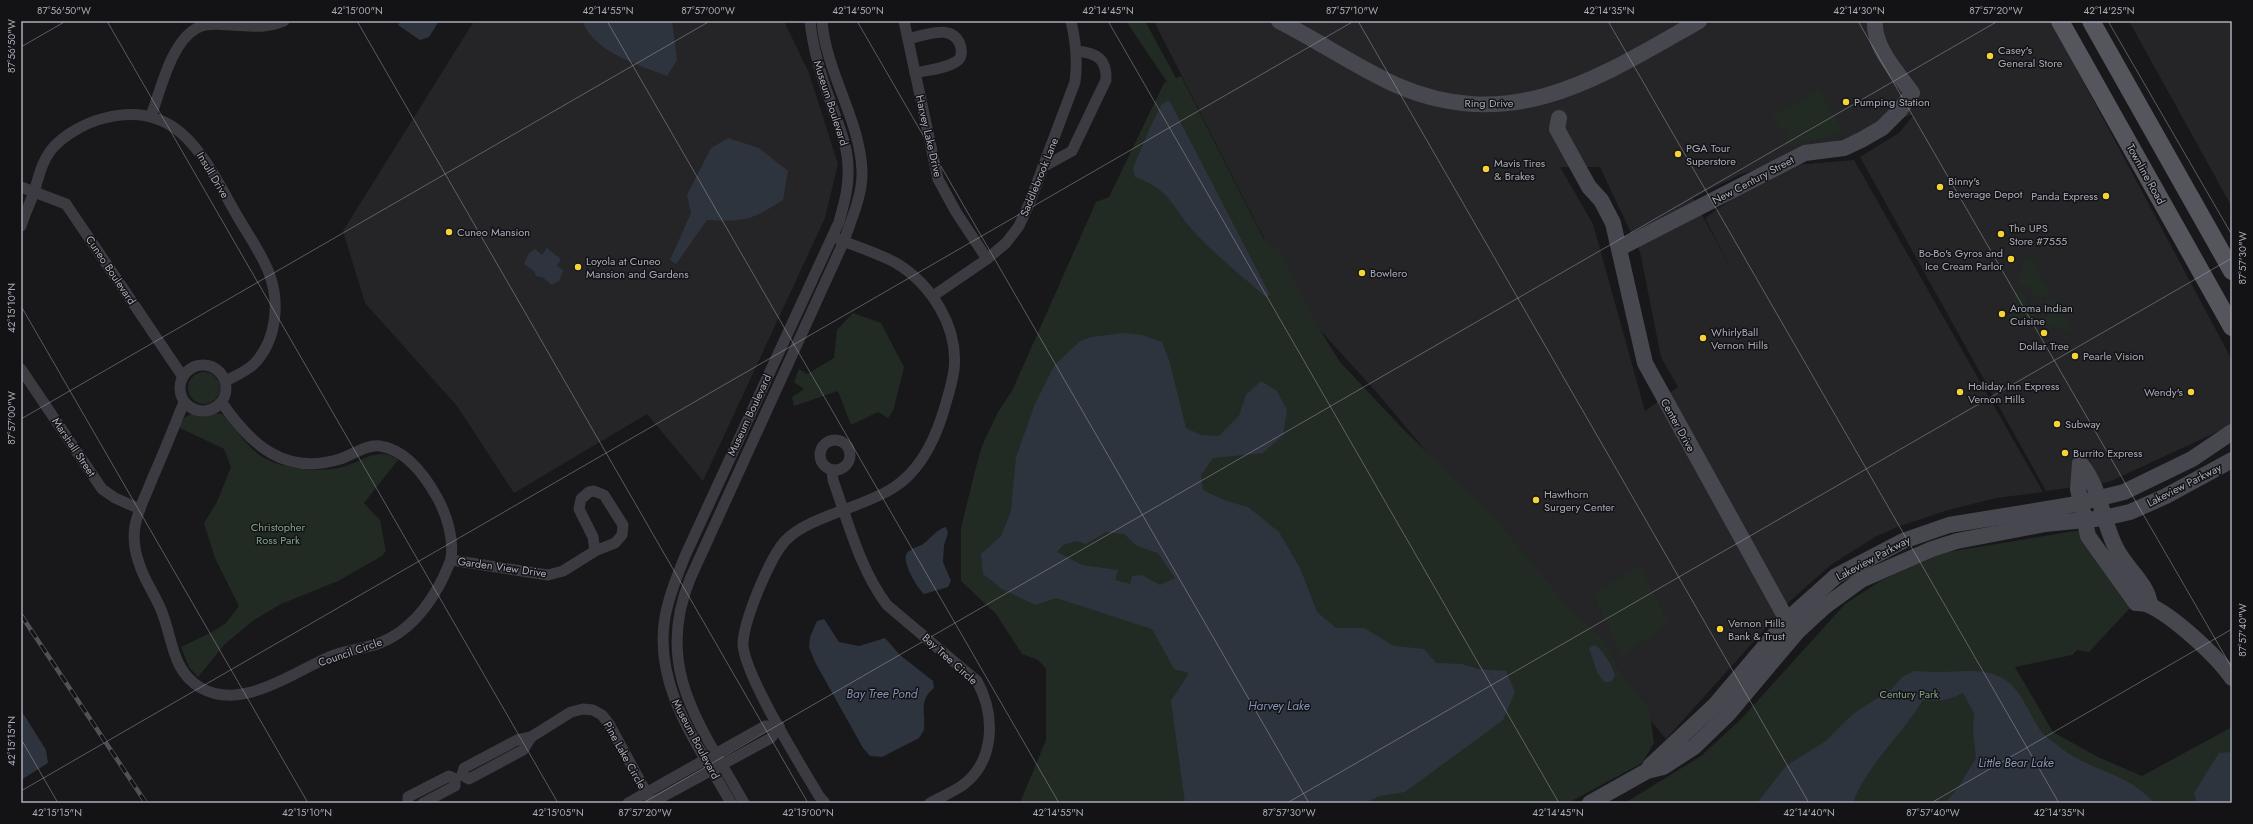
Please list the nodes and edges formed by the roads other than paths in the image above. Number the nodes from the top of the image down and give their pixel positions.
1 (284, 21) edge
2 (810, 21) edge
3 (822, 21) edge
4 (904, 21) edge
5 (1071, 21) edge
6 (1279, 21) edge
7 (1699, 21) edge
8 (1875, 21) edge
9 (2060, 21) edge
10 (2091, 21) edge
11 (908, 39) junction
12 (1077, 51) junction
13 (915, 73) junction
14 (1548, 96) junction
15 (152, 116) junction
16 (1043, 167) junction
17 (21, 187) edge
18 (34, 191) junction
19 (21, 226) edge
20 (832, 237) junction
21 (844, 241) junction
22 (1620, 248) junction
23 (987, 259) junction
24 (2232, 271) edge
25 (934, 296) junction
26 (2232, 326) edge
27 (21, 369) edge
28 (183, 377) junction
29 (226, 381) junction
30 (184, 402) junction
31 (222, 403) junction
32 (2232, 432) edge
33 (2232, 460) edge
34 (832, 470) dead end
35 (2099, 499) junction
36 (2080, 502) junction
37 (140, 509) junction
38 (844, 511) junction
39 (2104, 518) junction
40 (2085, 520) junction
41 (594, 551) junction
42 (451, 560) junction
43 (2150, 605) junction
44 (1787, 620) junction
45 (1795, 634) junction
46 (2232, 678) edge
47 (779, 726) junction
48 (717, 753) junction
49 (706, 759) junction
50 (723, 764) junction
51 (712, 770) junction
52 (1647, 771) junction
53 (459, 777) junction
54 (646, 792) junction
55 (408, 803) edge
56 (423, 803) edge
57 (628, 803) edge
58 (652, 803) edge
59 (731, 803) edge
60 (744, 803) edge
61 (825, 803) edge
62 (930, 803) edge
63 (1590, 803) edge

1 - 15 street
2 - 20 street, Museum Boulevard
3 - 21 street, Museum Boulevard
4 - 11 street, Harvey Lake Drive
5 - 12 street, Saddlebrook Lane
6 - 14 street, Ring Drive
7 - 14 street, Ring Drive
8 - 22 street, New Century Street
9 - 26 main road, Townline Road
10 - 24 main road
11 - 13 street, Harvey Lake Drive
11 - 13 street
12 - 16 street, Saddlebrook Lane
12 - 16 street
13 - 23 street, Harvey Lake Drive
14 - 22 street, Center Drive
15 - 18 street, Insull Drive
15 - 29 street, Insull Drive
16 - 23 street, Saddlebrook Lane
17 - 18 street, Cuneo Boulevard
18 - 19 street
18 - 28 street, Cuneo Boulevard
20 - 21 street
20 - 49 street, Museum Boulevard
21 - 25 street
21 - 48 street, Museum Boulevard
22 - 44 street, Center Drive
23 - 25 street, Saddlebrook Lane
25 - 38 street
27 - 37 street, Marshall Street
28 - 29 street
28 - 30 street
29 - 31 street
30 - 31 street
30 - 37 street, Council Circle
31 - 42 street, Council Circle
32 - 35 street, Lakeview Parkway
33 - 39 street, Lakeview Parkway
34 - 38 street, Bay Tree Circle
35 - 36 street, Lakeview Parkway
35 - 36 street
35 - 39 street
36 - 40 street
36 - 44 street, Lakeview Parkway
37 - 42 street, Council Circle
38 - 47 street
38 - 62 street, Bay Tree Circle
39 - 40 street, Lakeview Parkway
39 - 43 street
40 - 43 street
40 - 45 street, Lakeview Parkway
41 - 41 street, Garden View Drive
41 - 42 street, Garden View Drive
43 - 46 street
44 - 45 street, Center Drive
44 - 52 street, Lakeview Parkway
45 - 52 street, Lakeview Parkway
47 - 48 street
47 - 50 street
47 - 61 street
48 - 49 street
48 - 50 street, Museum Boulevard
49 - 51 street, Museum Boulevard
49 - 54 street
50 - 51 street
50 - 60 street, Museum Boulevard
51 - 58 street
51 - 59 street, Museum Boulevard
52 - 63 street, Lakeview Parkway
53 - 54 street, Pine Lake Circle
53 - 55 street, Pine Lake Circle
53 - 56 street
54 - 57 street
54 - 58 street, Pine Lake Circle

